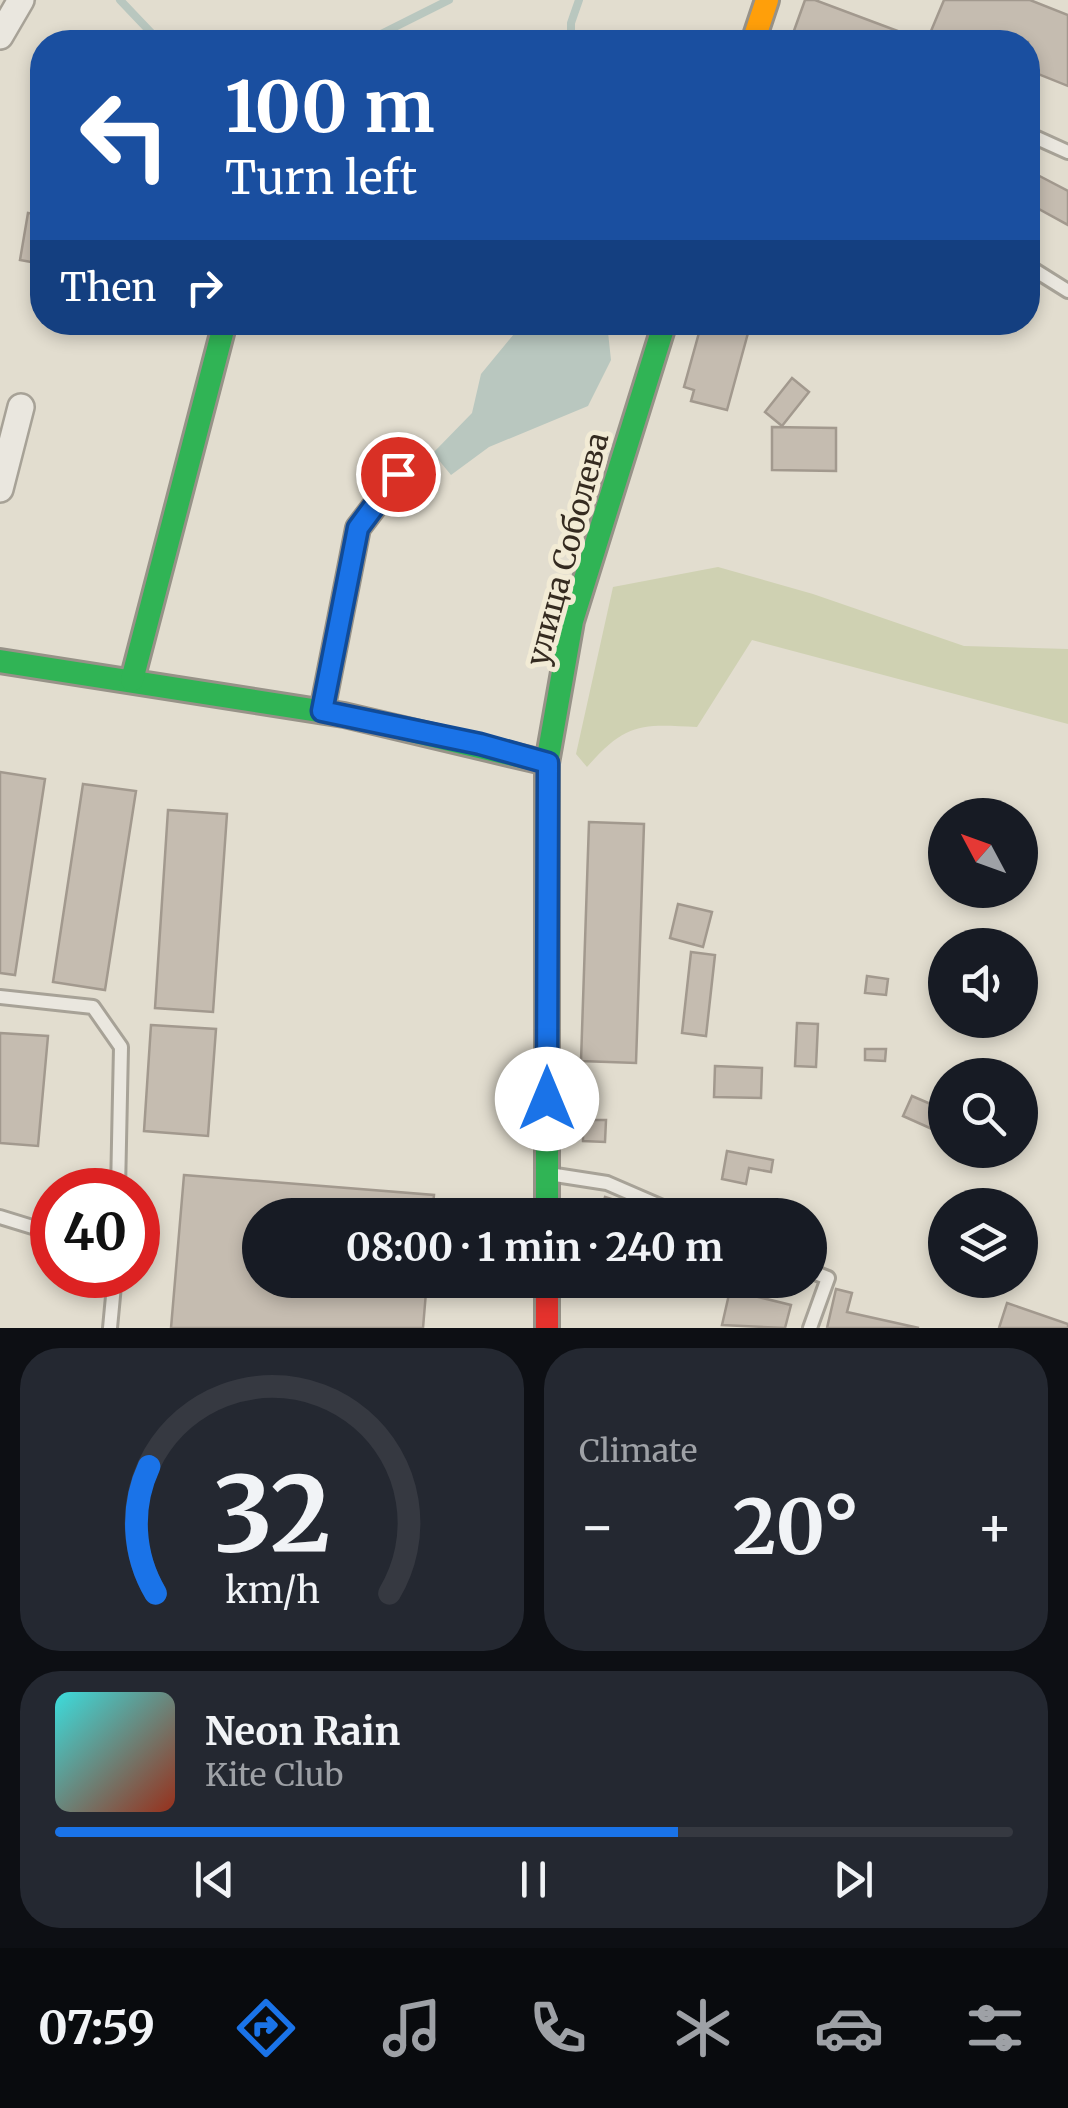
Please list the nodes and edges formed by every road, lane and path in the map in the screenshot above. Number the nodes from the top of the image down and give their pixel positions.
1 (21, 0) edge
2 (767, 0) edge
3 (758, 30) edge
4 (0, 36) edge
5 (1040, 139) edge
6 (1068, 152) edge
7 (1040, 274) edge
8 (1068, 291) edge
9 (222, 335) edge
10 (661, 335) edge
11 (21, 407) dead end
12 (398, 474) dead end
13 (0, 489) edge
14 (0, 661) edge
15 (132, 680) junction
16 (322, 711) junction
17 (548, 763) junction
18 (0, 996) edge
19 (118, 1168) edge
20 (546, 1173) junction
21 (547, 1198) edge
22 (641, 1198) edge
23 (0, 1217) edge
24 (30, 1226) edge
25 (113, 1298) edge
26 (547, 1298) edge
27 (821, 1298) edge
28 (110, 1328) edge
29 (547, 1328) edge
30 (810, 1328) edge

1 - 4 street
2 - 3 street
5 - 6 lane
7 - 8 lane
9 - 15 street
10 - 17 street, улица Соболева
11 - 13 street
12 - 16 street
14 - 15 street
15 - 16 street
16 - 17 street
17 - 20 street, улица Соболева
18 - 19 lane
20 - 21 street, улица Соболева
20 - 22 lane
23 - 24 lane
25 - 28 lane
26 - 29 street
27 - 30 lane

